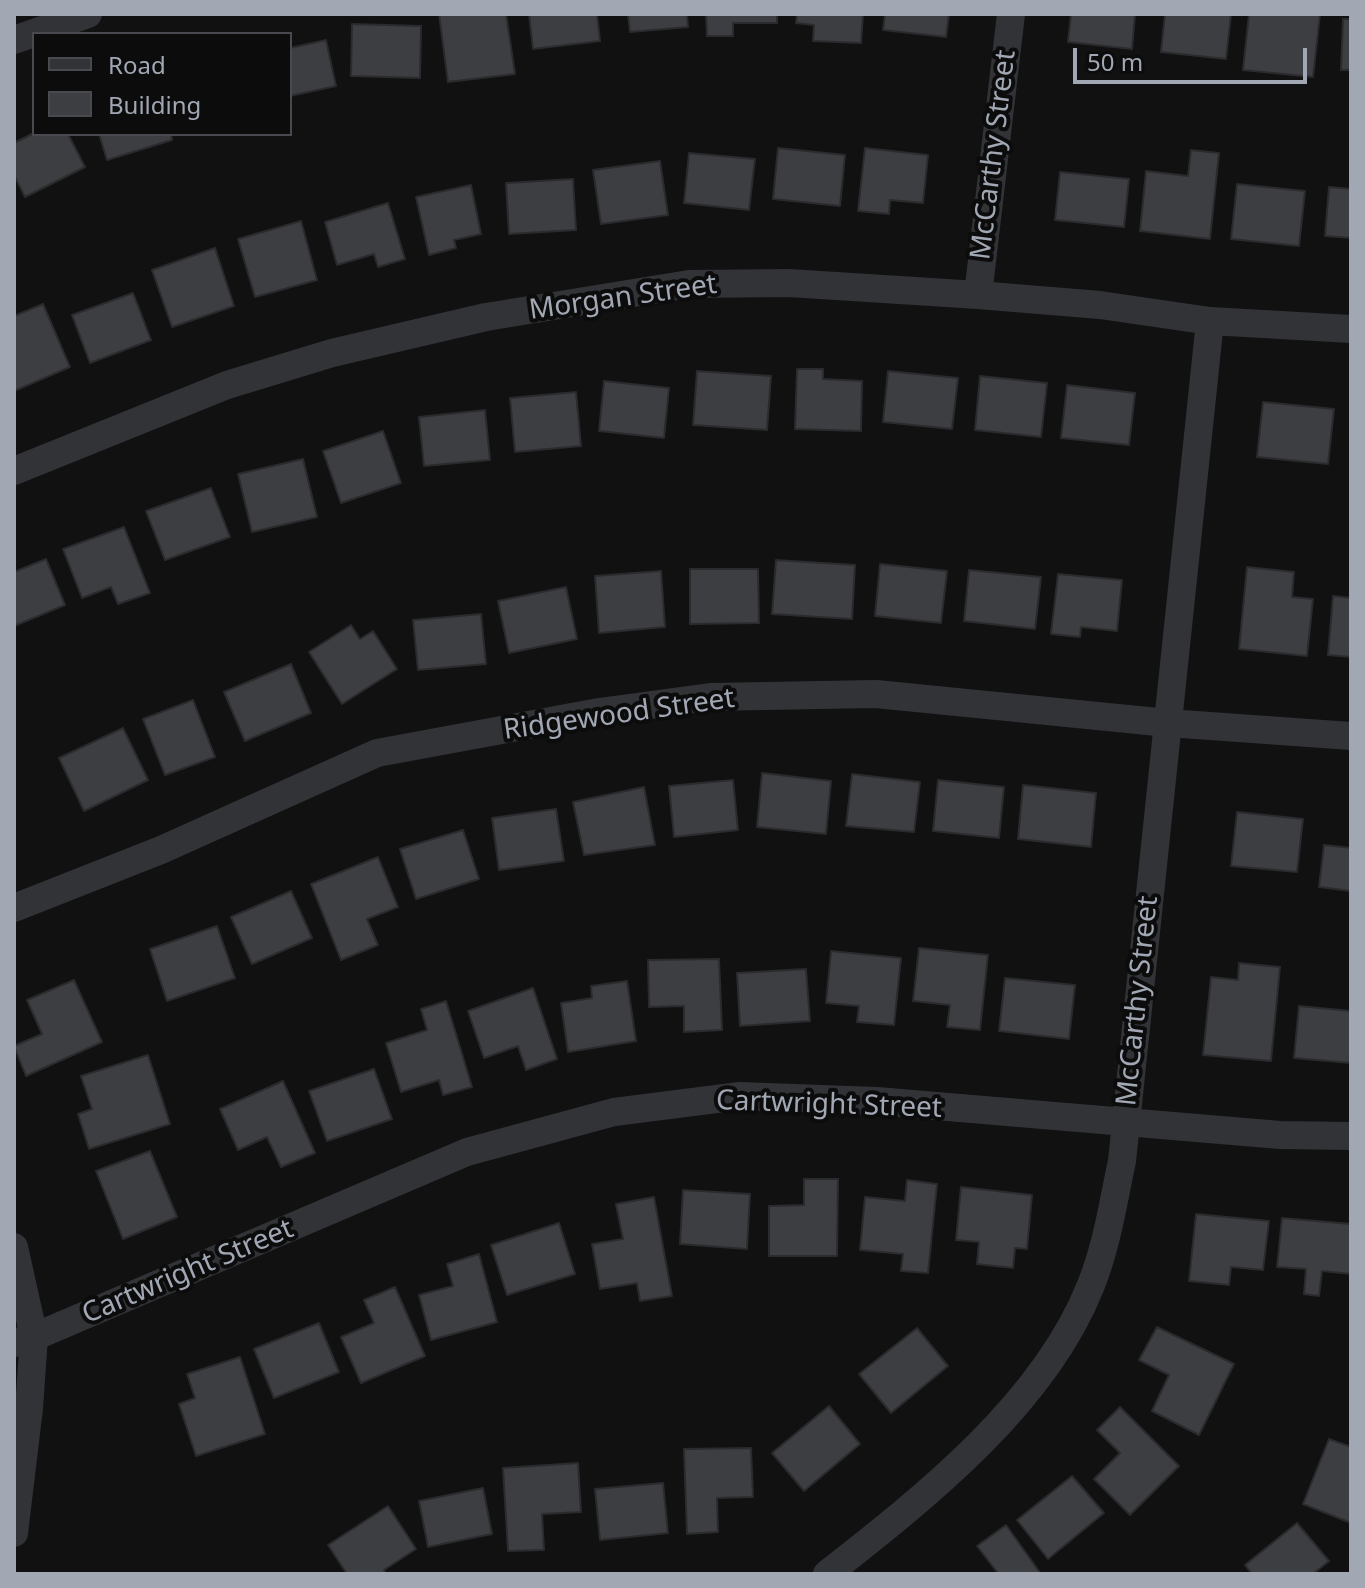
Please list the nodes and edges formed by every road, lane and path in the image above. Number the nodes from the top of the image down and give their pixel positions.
1 (88, 14) edge
2 (1011, 14) edge
3 (37, 32) edge
4 (978, 295) junction
5 (1210, 321) junction
6 (1351, 329) edge
7 (14, 471) edge
8 (1168, 723) junction
9 (1351, 736) edge
10 (14, 908) edge
11 (1125, 1123) junction
12 (1351, 1136) edge
13 (14, 1247) edge
14 (24, 1340) edge
15 (14, 1533) edge
16 (827, 1574) edge

1 - 3 street
2 - 4 street, McCarthy Street
4 - 5 street, Morgan Street
4 - 7 street, Morgan Street
5 - 6 street, Morgan Street
5 - 8 street, McCarthy Street
8 - 9 street, Ridgewood Street
8 - 10 street, Ridgewood Street
8 - 11 street, McCarthy Street
11 - 12 street, Cartwright Street
11 - 14 street, Cartwright Street
11 - 16 street, McCarthy Street
13 - 14 street
14 - 15 street

